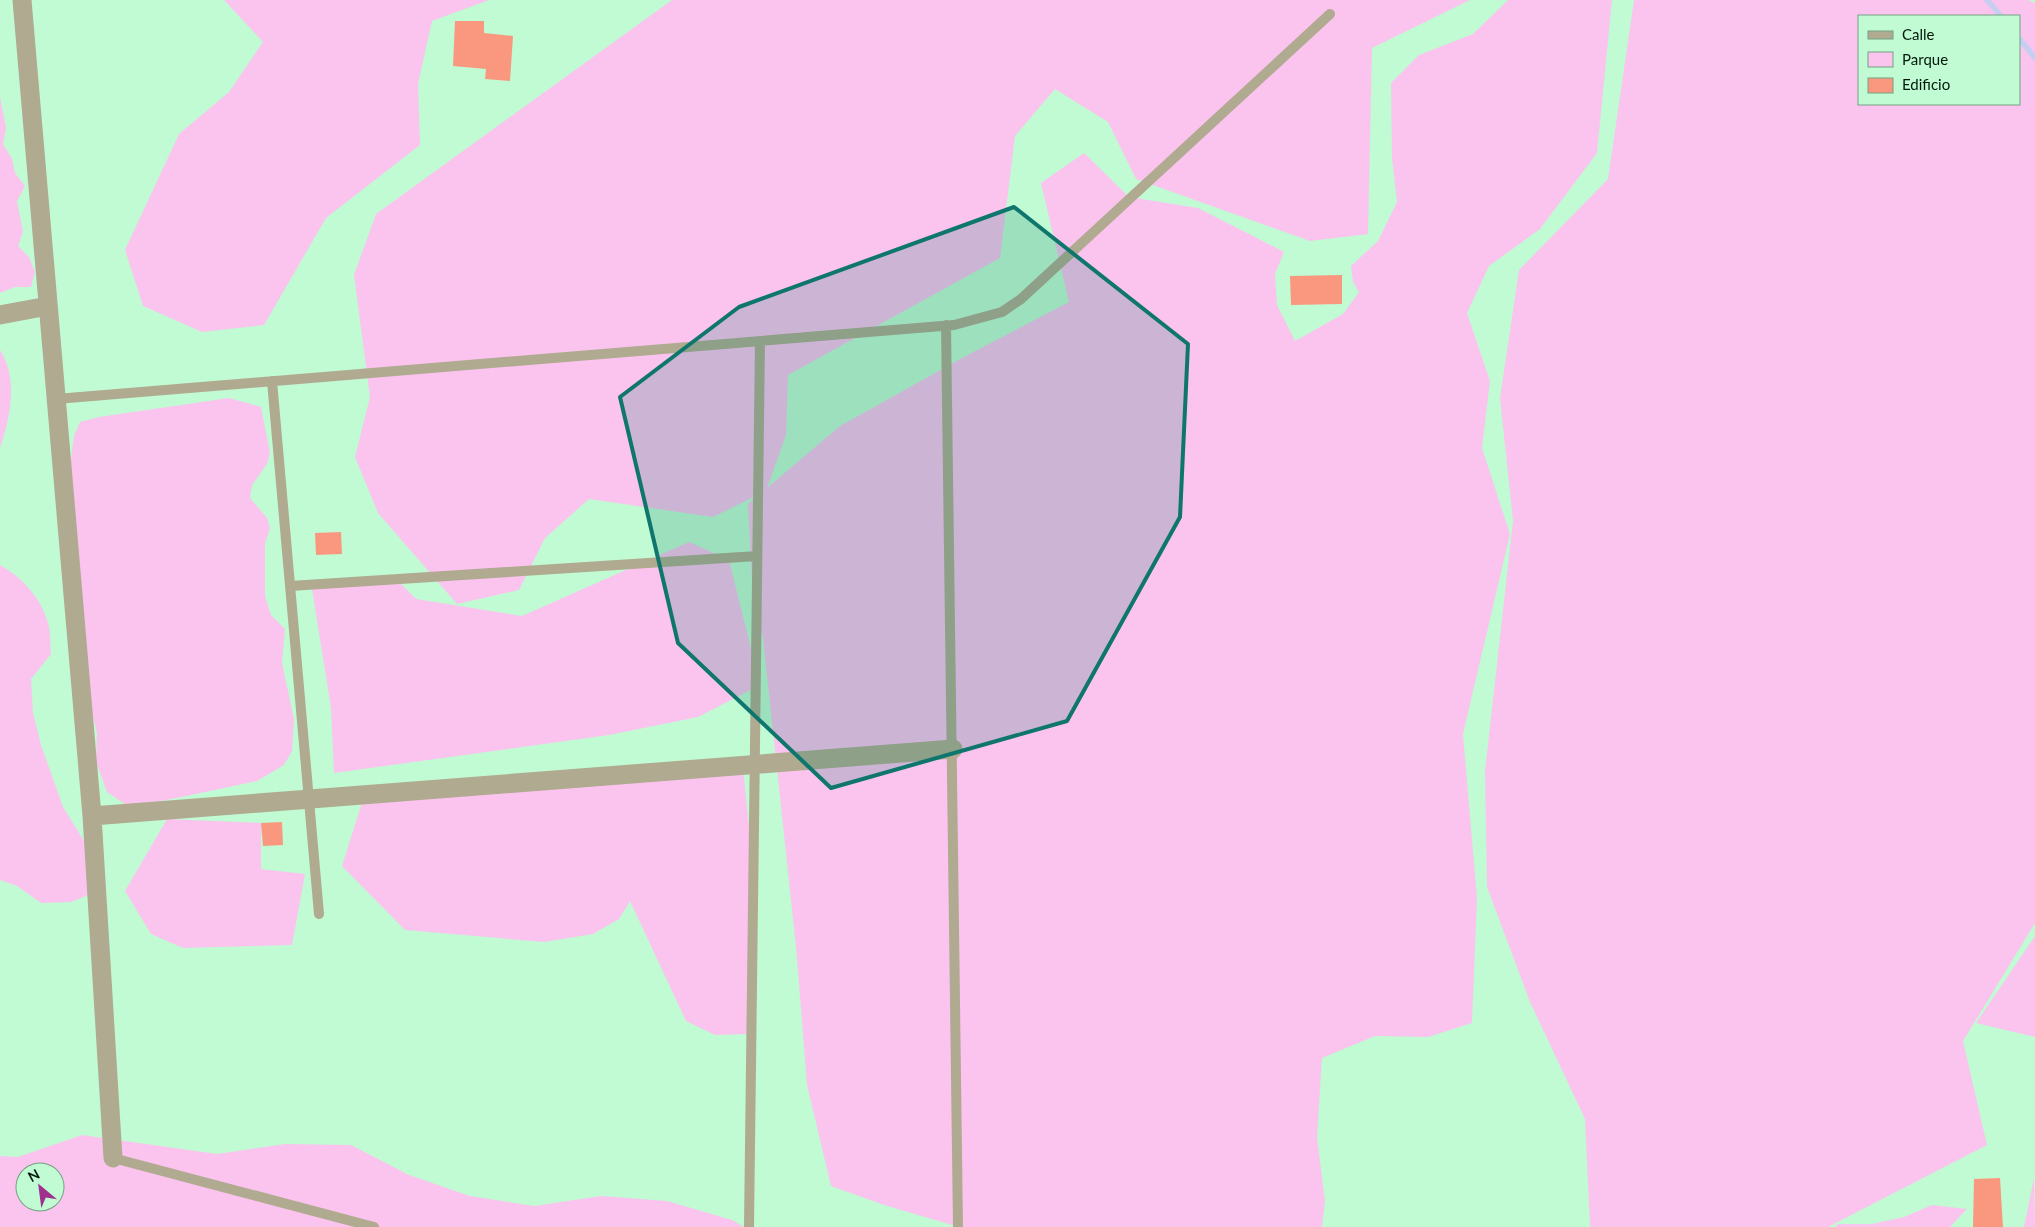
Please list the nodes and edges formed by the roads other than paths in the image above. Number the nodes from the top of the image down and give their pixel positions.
1 (22, 0) edge
2 (1330, 14) dead end
3 (48, 306) junction
4 (0, 315) edge
5 (946, 325) junction
6 (760, 341) junction
7 (272, 381) junction
8 (56, 399) junction
9 (757, 556) junction
10 (290, 586) junction
11 (953, 749) junction
12 (755, 765) junction
13 (309, 799) junction
14 (92, 816) junction
15 (319, 914) dead end
16 (113, 1158) joint
17 (374, 1227) edge
18 (749, 1227) edge
19 (958, 1227) edge

1 - 3 street
2 - 5 lane
3 - 4 street
3 - 8 street
5 - 6 lane
5 - 11 lane
6 - 7 lane
6 - 9 lane
7 - 8 lane
7 - 10 lane
8 - 14 street
9 - 10 lane
9 - 12 lane
10 - 13 lane
11 - 12 street
11 - 19 lane
12 - 13 street
12 - 18 lane
13 - 14 street
13 - 15 lane
14 - 16 street
16 - 17 lane

